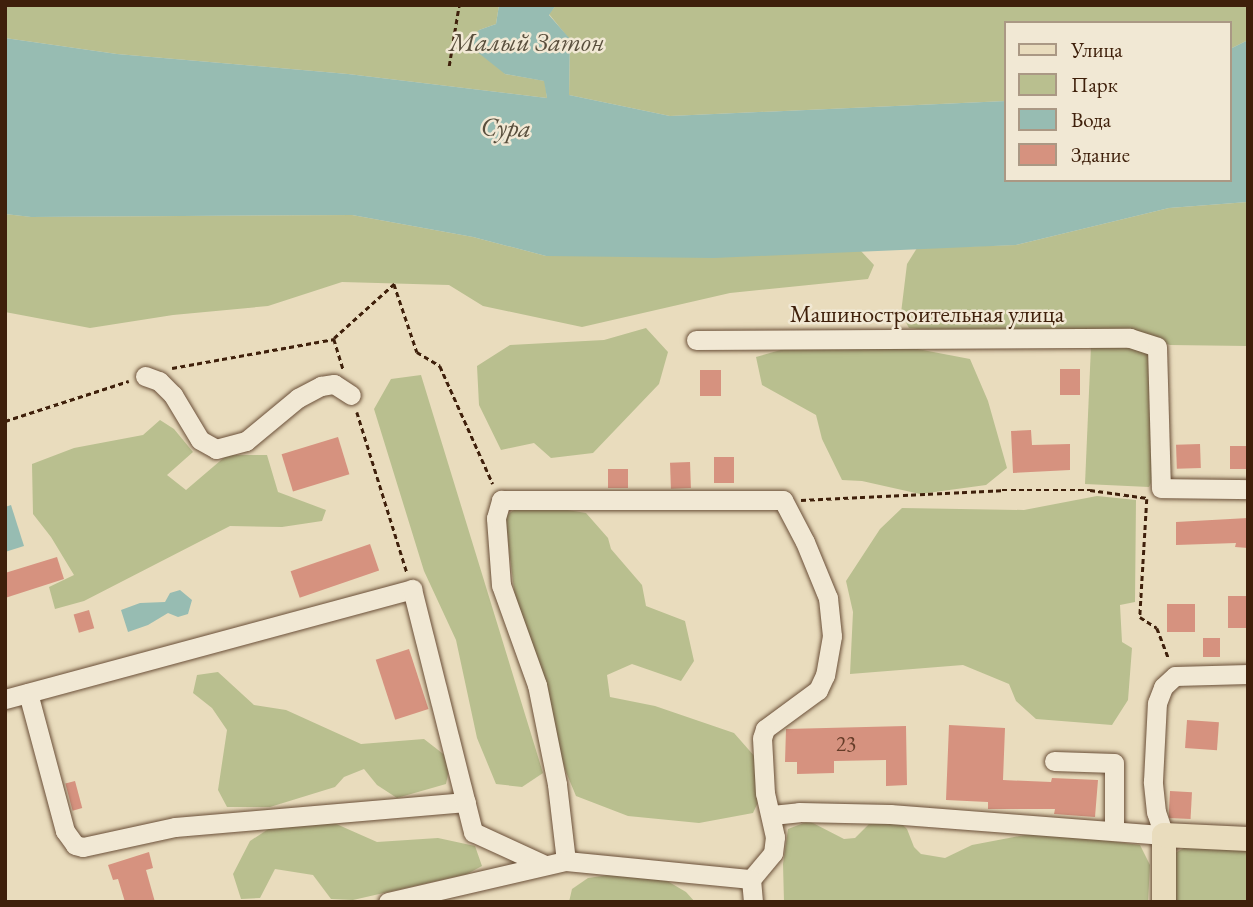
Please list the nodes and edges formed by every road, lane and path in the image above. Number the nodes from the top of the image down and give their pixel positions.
1 (459, 5) edge
2 (449, 66) dead end
3 (334, 339) dead end
4 (696, 340) dead end
5 (145, 376) dead end
6 (351, 395) dead end
7 (1248, 489) edge
8 (1154, 493) junction
9 (501, 500) junction
10 (783, 500) junction
11 (1248, 674) edge
12 (1175, 676) junction
13 (28, 693) junction
14 (5, 699) edge
15 (1054, 761) dead end
16 (466, 802) junction
17 (772, 816) junction
18 (1114, 831) junction
19 (1164, 835) junction
20 (1248, 839) edge
21 (566, 861) junction
22 (542, 864) junction
23 (751, 879) junction
24 (388, 902) edge
25 (754, 902) edge
26 (1164, 902) edge

1 - 2 path
3 - 9 path
4 - 8 street, Машиностроительная улица
5 - 6 street
7 - 8 street
8 - 10 path
8 - 12 path
9 - 10 street
9 - 21 street
10 - 17 street
11 - 12 street
12 - 19 street
13 - 14 street
13 - 16 street
13 - 16 street
15 - 18 street
16 - 22 street
17 - 18 street
17 - 23 street
18 - 19 street
19 - 20 main road
19 - 26 main road
21 - 22 street
21 - 23 street
22 - 24 street
23 - 25 street

